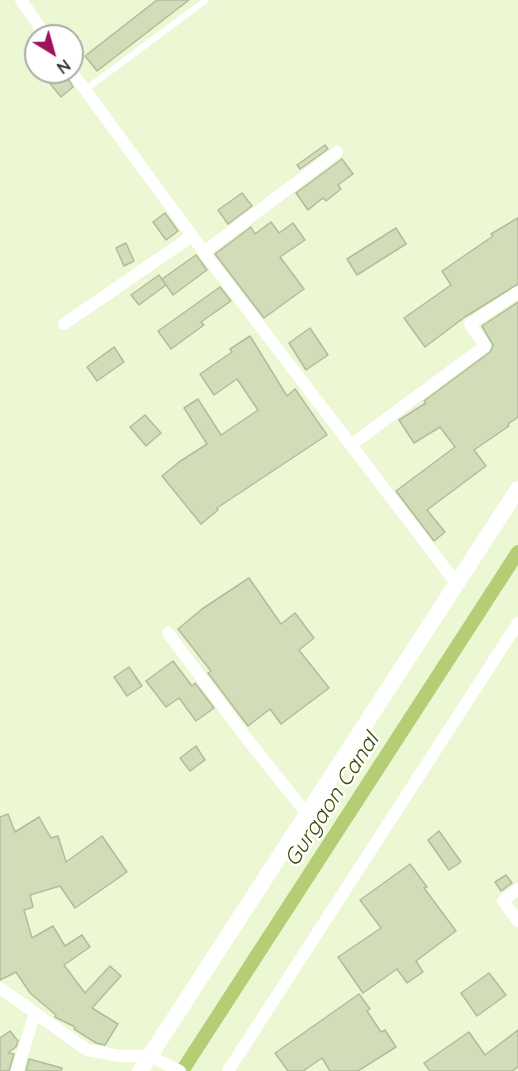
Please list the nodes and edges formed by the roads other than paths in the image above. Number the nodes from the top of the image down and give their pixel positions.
1 (21, 0) edge
2 (206, 0) edge
3 (38, 24) edge
4 (81, 84) edge
5 (85, 90) junction
6 (337, 152) dead end
7 (192, 236) junction
8 (204, 252) junction
9 (518, 292) edge
10 (64, 324) dead end
11 (351, 445) junction
12 (518, 489) edge
13 (457, 584) junction
14 (518, 623) edge
15 (168, 633) dead end
16 (307, 814) junction
17 (518, 889) edge
18 (518, 921) edge
19 (0, 988) edge
20 (35, 1013) junction
21 (150, 1056) junction
22 (177, 1069) edge
23 (17, 1071) edge
24 (140, 1071) edge
25 (228, 1071) edge

1 - 3 street
2 - 5 lane
4 - 5 street
5 - 7 street
6 - 8 street
7 - 8 street
7 - 10 street
8 - 11 street
9 - 11 street
11 - 13 street
12 - 13 street
13 - 16 street
14 - 25 street
15 - 16 street
16 - 21 street
17 - 18 street
19 - 20 street
20 - 21 street
20 - 23 street
21 - 22 street
21 - 24 street

